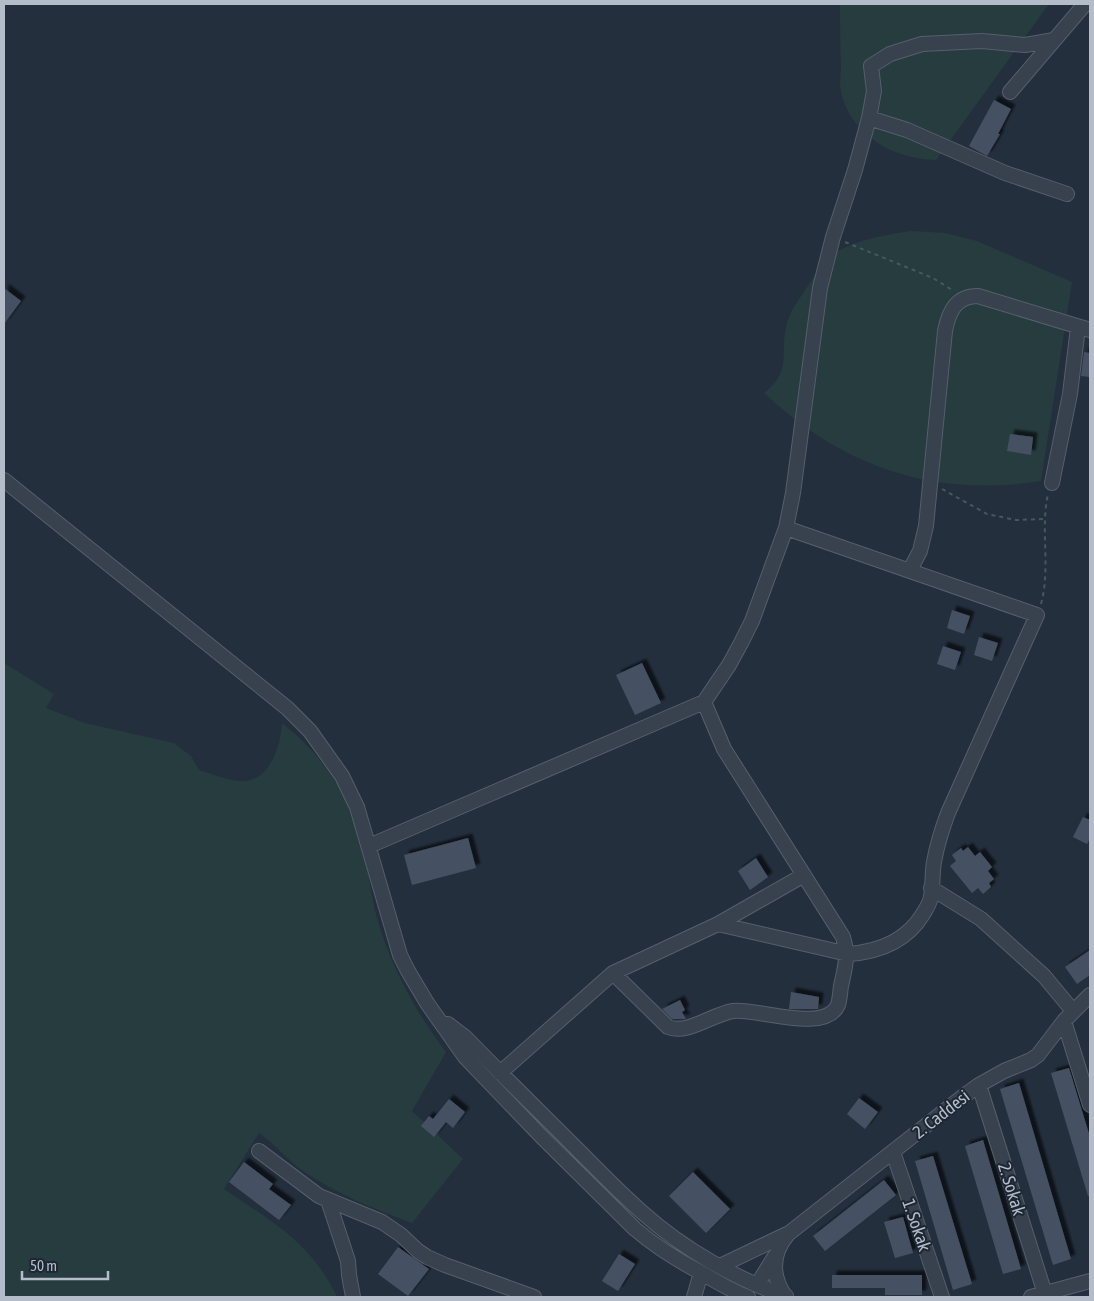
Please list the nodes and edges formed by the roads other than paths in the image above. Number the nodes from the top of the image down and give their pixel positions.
1 (1085, 4) edge
2 (1054, 40) junction
3 (1010, 92) dead end
4 (869, 118) junction
5 (1067, 194) dead end
6 (1084, 329) edge
7 (4, 480) edge
8 (1052, 483) road end
9 (786, 528) junction
10 (910, 570) junction
11 (704, 702) junction
12 (369, 846) junction
13 (804, 876) junction
14 (931, 888) junction
15 (718, 924) junction
16 (848, 954) junction
17 (613, 973) junction
18 (1090, 995) edge
19 (438, 1016) junction
20 (1069, 1016) junction
21 (500, 1073) junction
22 (979, 1085) junction
23 (1090, 1105) edge
24 (259, 1151) dead end
25 (893, 1152) junction
26 (328, 1200) junction
27 (788, 1234) junction
28 (777, 1252) junction
29 (720, 1266) junction
30 (701, 1273) junction
31 (1090, 1281) edge
32 (757, 1285) junction
33 (1045, 1295) edge
34 (353, 1297) edge
35 (534, 1297) edge
36 (694, 1297) edge
37 (748, 1297) edge
38 (787, 1297) edge
39 (942, 1297) edge
40 (1031, 1297) edge

1 - 2 street
2 - 3 street
2 - 4 street
4 - 5 street
4 - 9 street
6 - 8 street
6 - 10 street
7 - 12 street
9 - 10 street
9 - 11 street
10 - 14 street
11 - 12 street
11 - 13 street
12 - 19 street
13 - 15 street
13 - 16 street
14 - 16 street
14 - 20 street
15 - 16 street
15 - 17 street
16 - 17 street
17 - 21 street
18 - 20 street, 2. Caddesi
19 - 21 street
19 - 30 street
20 - 22 street, 2. Caddesi
20 - 23 street
21 - 29 street
22 - 25 street, 2. Caddesi
22 - 33 street, 2. Sokak
24 - 26 street
25 - 27 street, 2. Caddesi
25 - 39 street, 1. Sokak
26 - 34 street
26 - 35 street
27 - 28 street
27 - 29 street
28 - 32 street
28 - 38 street
29 - 32 street
30 - 36 street
30 - 37 street
31 - 33 street
32 - 38 street
33 - 40 street

